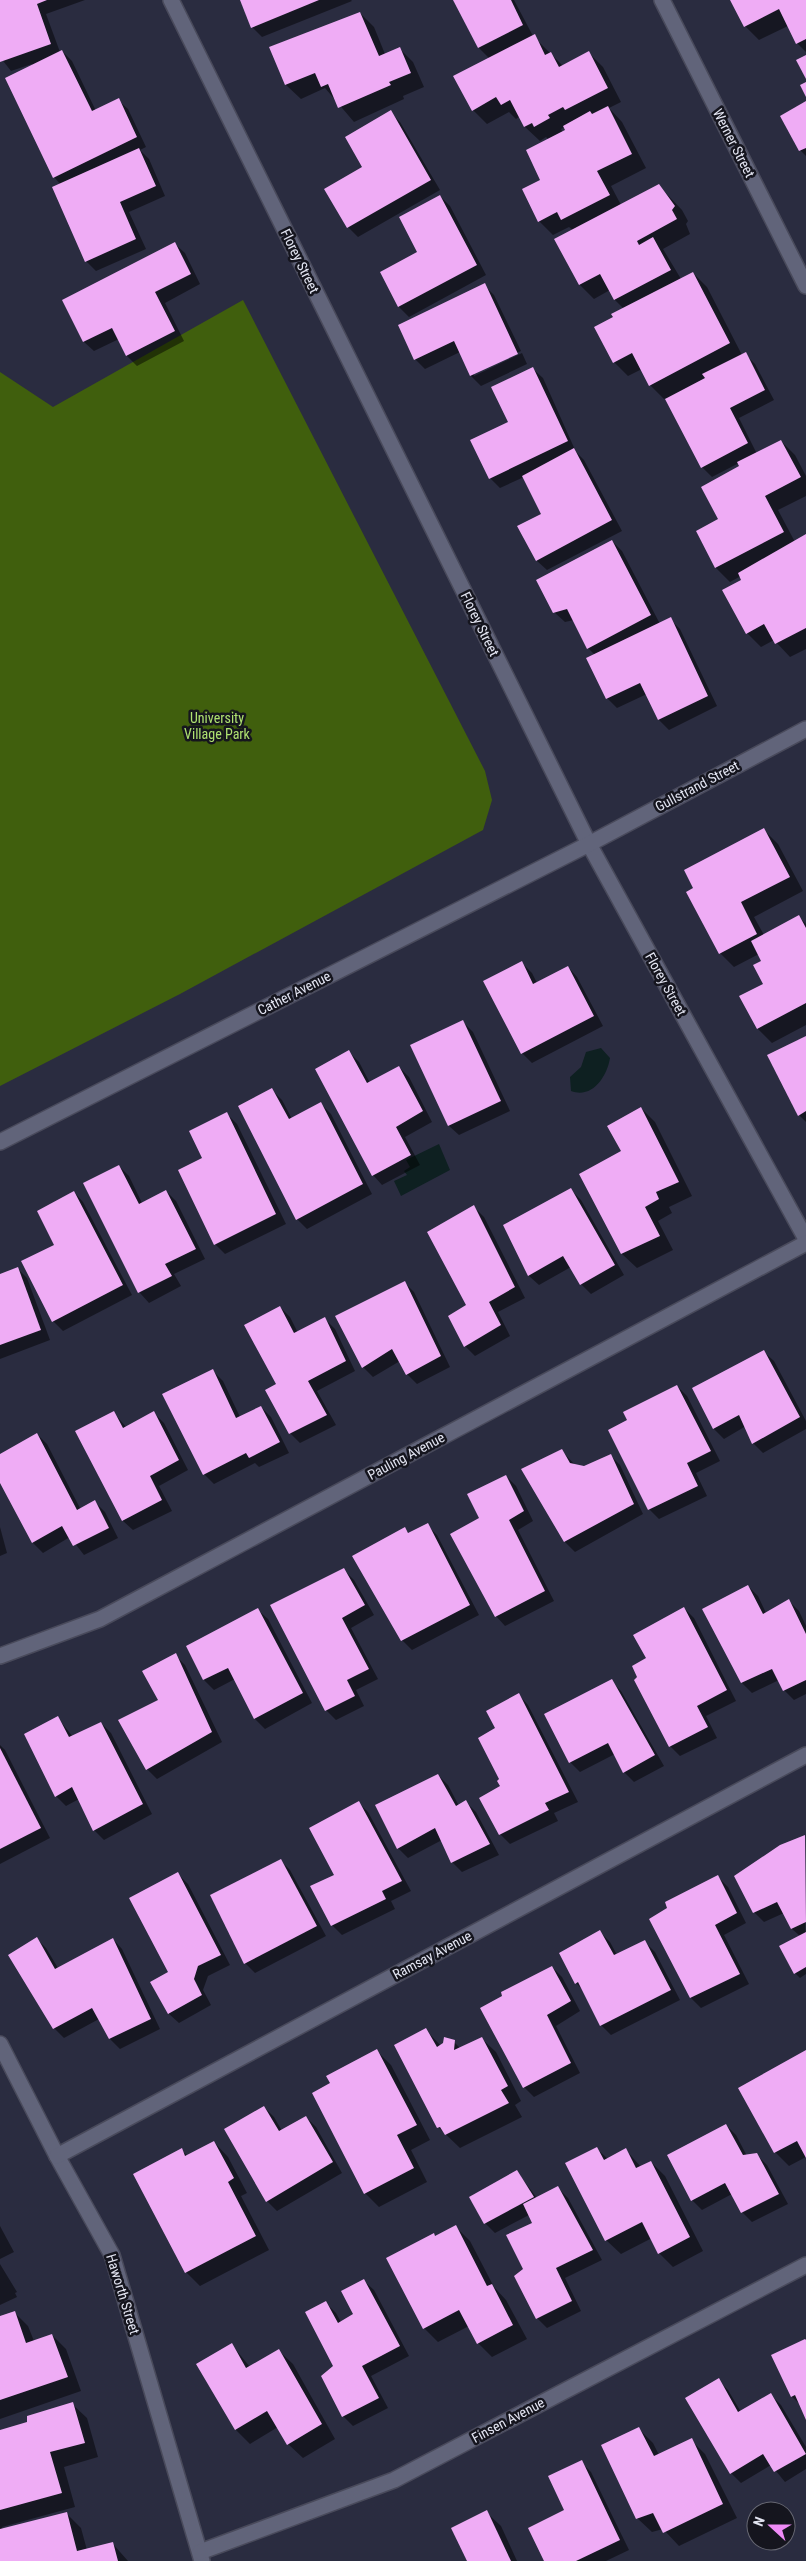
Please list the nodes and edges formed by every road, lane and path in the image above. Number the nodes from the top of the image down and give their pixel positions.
1 (171, 0) edge
2 (662, 0) edge
3 (806, 286) edge
4 (806, 729) edge
5 (589, 844) junction
6 (0, 1142) edge
7 (806, 1241) edge
8 (0, 1656) edge
9 (806, 1755) edge
10 (0, 2044) edge
11 (57, 2156) junction
12 (806, 2265) edge
13 (201, 2557) edge

1 - 5 street, Florey Street
2 - 3 street, Werner Street
4 - 5 street, Gullstrand Street
5 - 6 street, Cather Avenue
5 - 7 street, Florey Street
7 - 8 street, Pauling Avenue
9 - 11 street, Ramsay Avenue
10 - 11 street, Haworth Street
11 - 13 street, Haworth Street
12 - 13 street, Finsen Avenue

